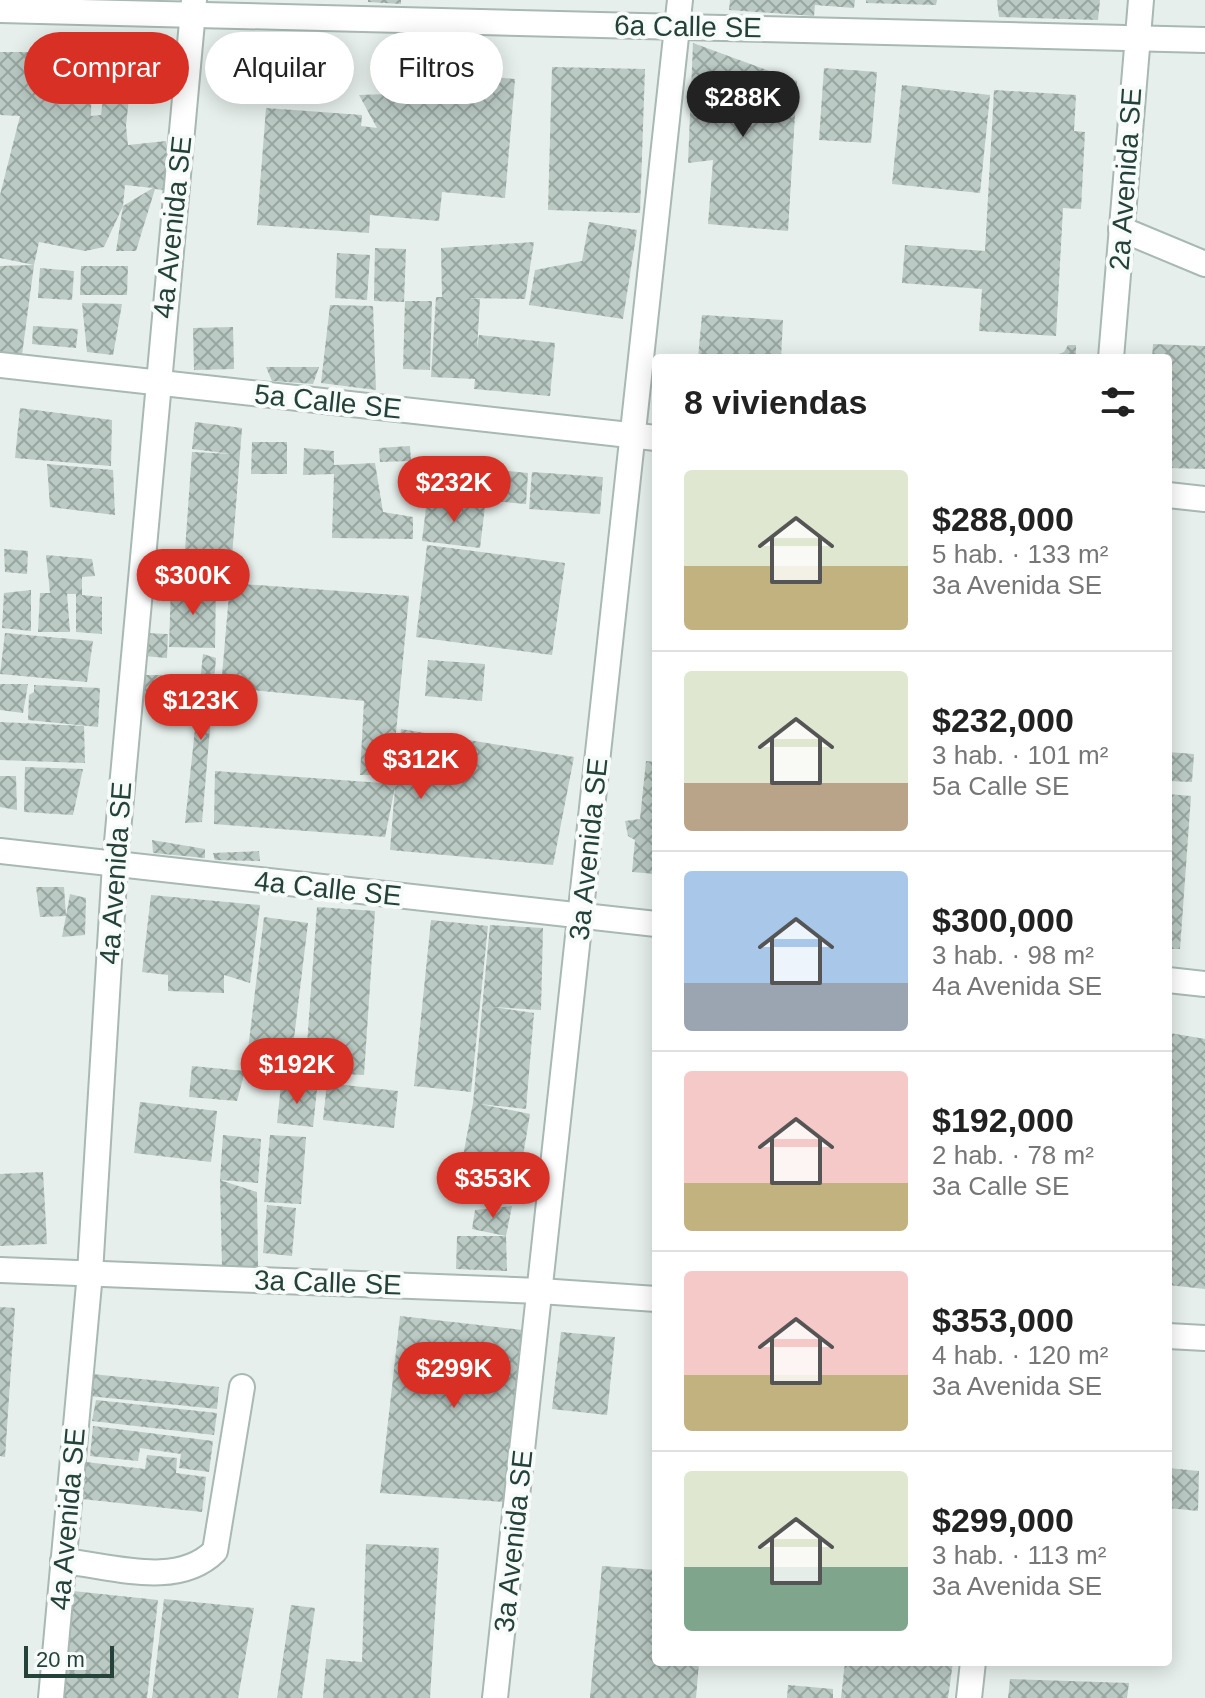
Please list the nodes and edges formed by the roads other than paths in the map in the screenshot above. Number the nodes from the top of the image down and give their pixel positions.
1 (680, 0) edge
2 (1141, 0) edge
3 (193, 7) edge
4 (0, 10) edge
5 (678, 25) junction
6 (1136, 35) junction
7 (1205, 40) edge
8 (1121, 229) junction
9 (1205, 264) edge
10 (1111, 354) edge
11 (0, 365) edge
12 (157, 382) junction
13 (645, 436) edge
14 (1172, 495) edge
15 (1205, 499) edge
16 (0, 851) edge
17 (115, 864) junction
18 (581, 916) junction
19 (652, 924) edge
20 (1172, 980) edge
21 (1205, 984) edge
22 (0, 1270) edge
23 (90, 1273) junction
24 (540, 1291) junction
25 (652, 1299) edge
26 (1172, 1336) edge
27 (1205, 1338) edge
28 (242, 1387) dead end
29 (63, 1561) junction
30 (973, 1666) edge
31 (51, 1698) edge
32 (495, 1698) edge
33 (969, 1698) edge

1 - 5 street, 3a Avenida SE
2 - 6 street, 2a Avenida SE
3 - 4 street, 6a Calle SE
3 - 5 street, 6a Calle SE
3 - 12 street, 4a Avenida SE
5 - 6 street, 6a Calle SE
5 - 13 street, 3a Avenida SE
6 - 7 street, 6a Calle SE
6 - 8 street, 2a Avenida SE
8 - 9 street
8 - 10 street, 2a Avenida SE
11 - 12 street, 5a Calle SE
12 - 13 street, 5a Calle SE
12 - 17 street, 4a Avenida SE
13 - 18 street, 3a Avenida SE
14 - 15 street
16 - 17 street, 4a Calle SE
17 - 18 street, 4a Calle SE
17 - 23 street, 4a Avenida SE
18 - 19 street, 4a Calle SE
18 - 24 street, 3a Avenida SE
20 - 21 street
22 - 23 street, 3a Calle SE
23 - 24 street, 3a Calle SE
23 - 29 street, 4a Avenida SE
24 - 25 street, 3a Calle SE
24 - 32 street, 3a Avenida SE
26 - 27 street
28 - 29 street
29 - 31 street, 4a Avenida SE
30 - 33 street

